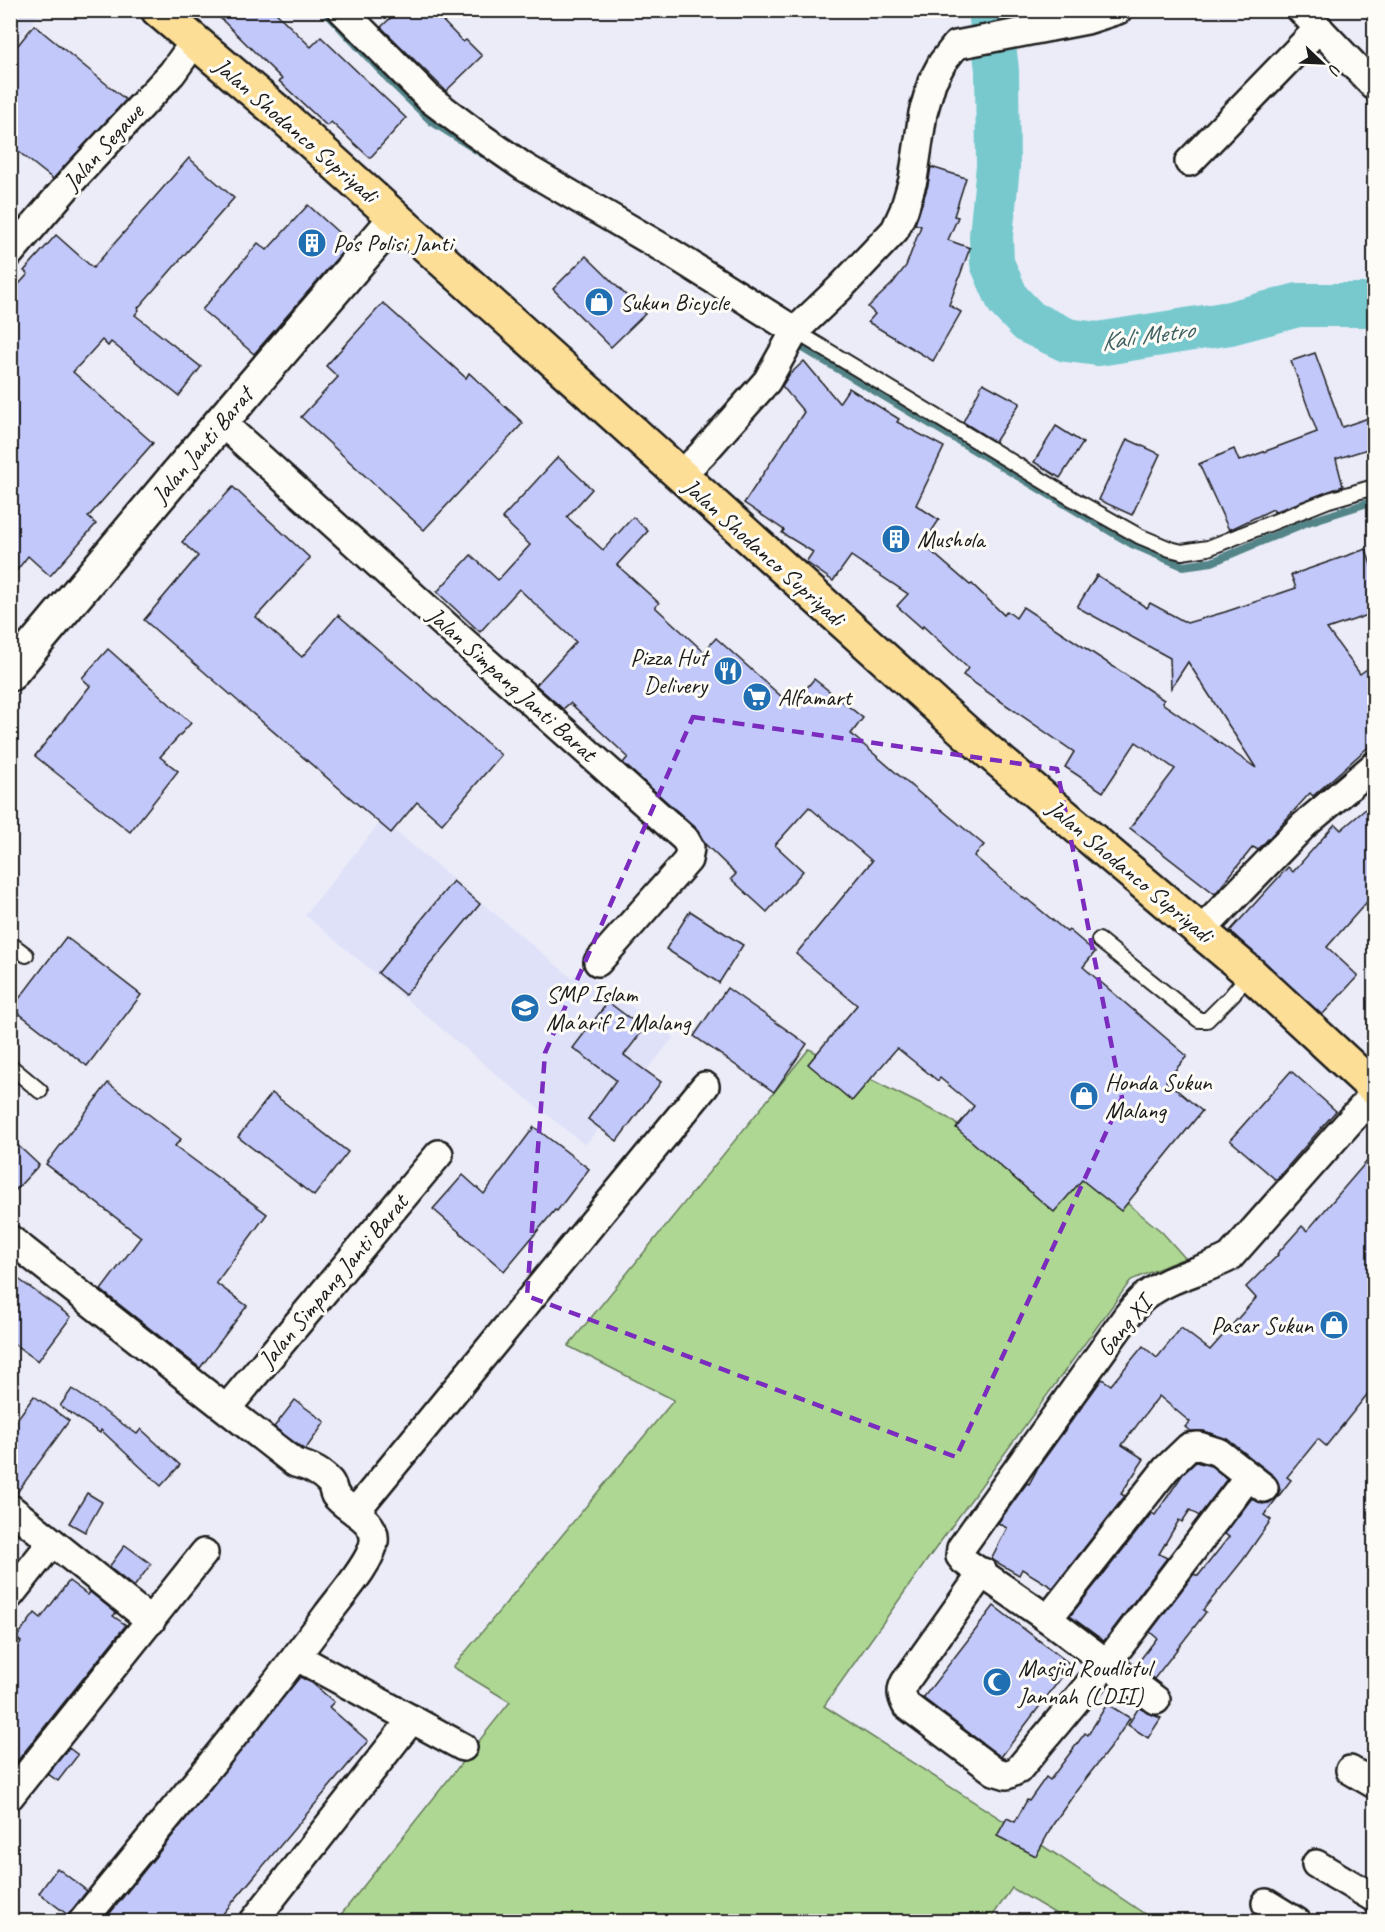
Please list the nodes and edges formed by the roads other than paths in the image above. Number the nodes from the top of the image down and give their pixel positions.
1 (158, 10) edge
2 (342, 10) edge
3 (1118, 10) edge
4 (1310, 19) edge
5 (195, 41) junction
6 (1374, 86) edge
7 (1189, 162) dead end
8 (395, 219) junction
9 (10, 254) edge
10 (791, 337) junction
11 (221, 422) junction
12 (680, 476) junction
13 (1374, 488) edge
14 (10, 674) edge
15 (1374, 766) edge
16 (1202, 931) junction
17 (1099, 940) dead end
18 (10, 943) edge
19 (26, 955) dead end
20 (598, 962) dead end
21 (1250, 973) junction
22 (10, 1066) edge
23 (705, 1086) dead end
24 (1374, 1088) edge
25 (39, 1091) dead end
26 (1374, 1094) edge
27 (439, 1154) dead end
28 (10, 1239) edge
29 (227, 1408) junction
30 (345, 1504) junction
31 (10, 1508) edge
32 (52, 1542) junction
33 (204, 1553) dead end
34 (982, 1572) junction
35 (10, 1595) edge
36 (1048, 1618) junction
37 (151, 1621) junction
38 (297, 1657) junction
39 (1107, 1663) junction
40 (1156, 1700) dead end
41 (412, 1719) junction
42 (463, 1747) dead end
43 (1350, 1770) dead end
44 (1374, 1784) edge
45 (10, 1797) edge
46 (1316, 1864) dead end
47 (1374, 1898) edge
48 (1266, 1903) dead end
49 (82, 1922) edge
50 (253, 1922) edge
51 (1297, 1922) edge

1 - 5 main road, Jalan Shodanco Supriyadi
2 - 10 street
3 - 10 street
4 - 6 street
4 - 7 street
5 - 8 main road, Jalan Shodanco Supriyadi
5 - 9 street, Jalan Segawe
8 - 11 street, Jalan Janti Barat
8 - 12 main road, Jalan Shodanco Supriyadi
10 - 12 street
10 - 13 lane
11 - 14 street, Jalan Janti Barat
11 - 20 street, Jalan Simpang Janti Barat
12 - 16 main road, Jalan Shodanco Supriyadi
15 - 16 street
16 - 21 main road, Jalan Shodanco Supriyadi
17 - 21 lane
18 - 19 lane
21 - 24 main road, Jalan Shodanco Supriyadi
22 - 25 lane
23 - 30 street
26 - 34 street, Gang XI
27 - 29 street, Jalan Simpang Janti Barat
28 - 29 street
29 - 30 street
30 - 38 street
31 - 32 street
32 - 35 street
32 - 37 street
33 - 37 street
34 - 36 street, Gang XI
34 - 39 street
36 - 39 street, Gang XI
36 - 39 street
37 - 45 street
38 - 41 street
38 - 49 street
39 - 40 street, Gang XI
41 - 42 street
41 - 50 street
43 - 44 street
46 - 47 street
48 - 51 street

